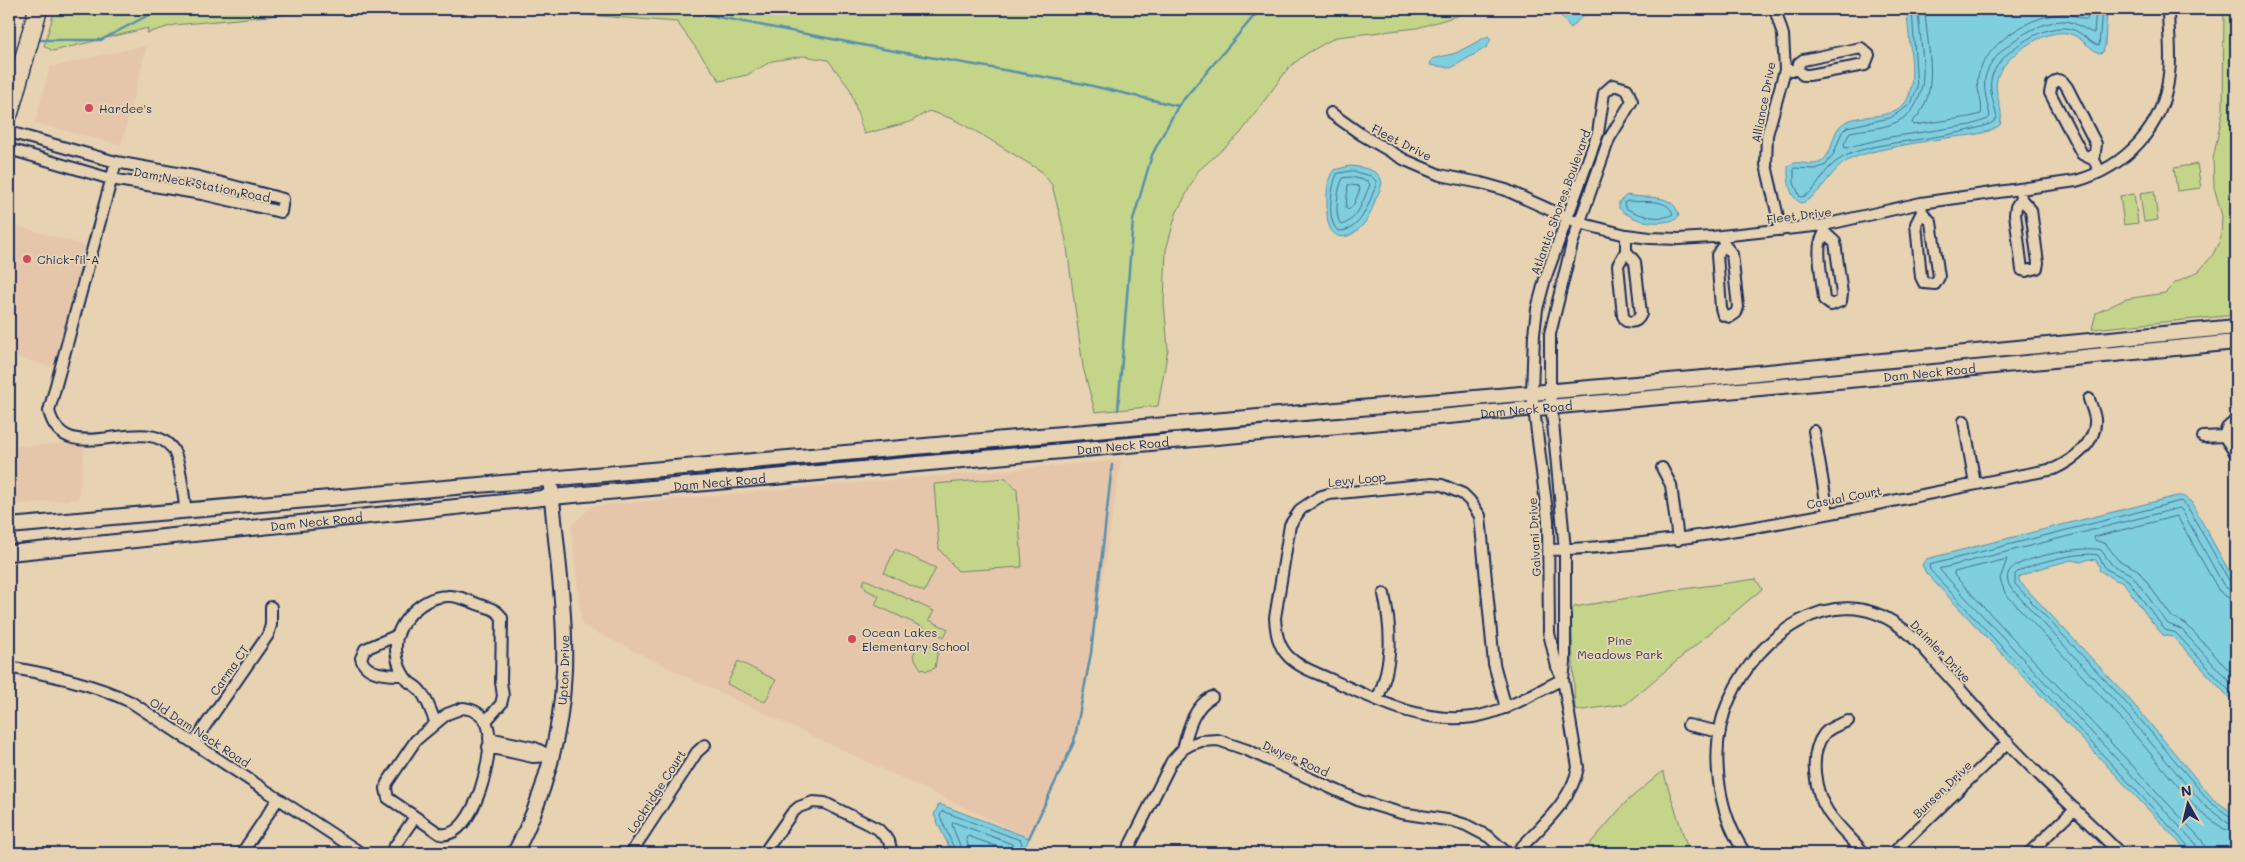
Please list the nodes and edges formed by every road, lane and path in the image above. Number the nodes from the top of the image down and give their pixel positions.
1 (38, 9) edge
2 (1775, 9) edge
3 (2168, 9) edge
4 (1785, 70) junction
5 (1798, 70) junction
6 (9, 113) edge
7 (1331, 113) dead end
8 (9, 132) edge
9 (9, 149) edge
10 (2094, 160) junction
11 (116, 162) junction
12 (2100, 172) junction
13 (112, 179) junction
14 (2020, 194) junction
15 (1921, 207) junction
16 (1567, 218) junction
17 (1579, 223) junction
18 (1825, 229) junction
19 (1781, 230) junction
20 (1626, 235) junction
21 (1724, 240) junction
22 (1626, 252) junction
23 (2236, 327) edge
24 (2236, 342) edge
25 (1550, 391) junction
26 (1532, 393) junction
27 (2089, 399) dead end
28 (1552, 407) junction
29 (1534, 409) junction
30 (2236, 420) edge
31 (1964, 422) dead end
32 (1814, 431) dead end
33 (2224, 436) junction
34 (2204, 437) dead end
35 (868, 450) junction
36 (2236, 454) edge
37 (869, 468) junction
38 (1662, 468) dead end
39 (551, 478) junction
40 (1975, 484) junction
41 (552, 497) junction
42 (186, 511) junction
43 (1828, 513) junction
44 (9, 526) edge
45 (190, 534) junction
46 (1678, 540) junction
47 (1550, 550) junction
48 (1565, 550) junction
49 (9, 553) edge
50 (1384, 594) dead end
51 (271, 607) dead end
52 (398, 635) junction
53 (9, 667) edge
54 (404, 675) junction
55 (1563, 679) junction
56 (1212, 697) dead end
57 (1377, 700) junction
58 (1506, 708) junction
59 (486, 721) junction
60 (1848, 721) dead end
61 (436, 723) junction
62 (1688, 725) dead end
63 (1720, 732) junction
64 (194, 742) junction
65 (489, 742) junction
66 (2008, 742) junction
67 (704, 745) dead end
68 (1182, 749) junction
69 (551, 756) junction
70 (278, 799) junction
71 (2075, 809) junction
72 (415, 816) junction
73 (242, 853) edge
74 (361, 853) edge
75 (390, 853) edge
76 (515, 853) edge
77 (631, 853) edge
78 (764, 853) edge
79 (892, 853) edge
80 (1126, 853) edge
81 (1506, 853) edge
82 (1516, 853) edge
83 (1745, 853) edge
84 (1864, 853) edge
85 (1893, 853) edge
86 (2029, 853) edge
87 (2120, 853) edge

1 - 6 highway
2 - 4 street, Alliance Drive
3 - 12 street, Fleet Drive
4 - 5 street
4 - 19 street, Alliance Drive
5 - 5 street
7 - 16 street, Fleet Drive
8 - 11 street, Dam Neck Station Road
9 - 13 street, Dam Neck Station Road
10 - 10 street
10 - 12 street
11 - 13 street
11 - 13 street, Dam Neck Station Road
12 - 14 street, Fleet Drive
13 - 42 street
14 - 14 street
14 - 15 street, Fleet Drive
15 - 15 street
15 - 18 street, Fleet Drive
16 - 17 street, Fleet Drive
16 - 17 street, Atlantic Shores Boulevard
16 - 26 street, Atlantic Shores Boulevard
17 - 20 street, Fleet Drive
17 - 25 street, Atlantic Shores Boulevard
18 - 18 street
18 - 19 street, Fleet Drive
19 - 21 street, Fleet Drive
20 - 21 street, Fleet Drive
20 - 22 street
21 - 21 street
22 - 22 street
23 - 25 main road, Dam Neck Road
24 - 28 main road, Dam Neck Road
25 - 26 main road, Dam Neck Road
25 - 28 street, Galvani Drive
26 - 29 street, Galvani Drive
26 - 35 main road, Dam Neck Road
27 - 40 street, Casual Court
28 - 29 main road, Dam Neck Road
28 - 48 street, Galvani Drive
29 - 37 main road, Dam Neck Road
29 - 47 street, Galvani Drive
30 - 33 street
31 - 40 street
32 - 43 street
33 - 34 street
33 - 36 street
35 - 37 main road
35 - 39 main road, Dam Neck Road
37 - 41 main road, Dam Neck Road
38 - 46 street
39 - 41 main road, Upton Drive
39 - 42 main road, Dam Neck Road
40 - 43 street, Casual Court
41 - 45 main road, Dam Neck Road
41 - 69 main road, Upton Drive
42 - 44 main road, Dam Neck Road
42 - 45 main road
43 - 46 street, Casual Court
45 - 49 main road, Dam Neck Road
46 - 48 street, Casual Court
47 - 48 street, Casual Court
47 - 55 street, Galvani Drive
48 - 55 street, Galvani Drive
50 - 57 street
51 - 64 street, Carma CT
52 - 54 street
52 - 54 street
52 - 59 street
53 - 64 street, Old Dam Neck Road
54 - 61 street
55 - 58 street, Levy Loop
55 - 82 street, Galvani Drive
56 - 68 street
57 - 58 street, Levy Loop
57 - 58 street, Levy Loop
59 - 61 street
59 - 65 street
60 - 84 street
61 - 72 street
62 - 63 street
63 - 66 street, Daimler Drive
63 - 83 street, Daimler Drive
64 - 70 street, Old Dam Neck Road
65 - 69 street
65 - 72 street
66 - 71 street, Daimler Drive
66 - 85 street, Bunsen Drive
67 - 77 street, Lockridge Court
68 - 80 street
68 - 81 street, Dwyer Road
69 - 76 main road, Upton Drive
70 - 73 street
70 - 74 street, Old Dam Neck Road
71 - 86 street
71 - 87 street, Daimler Drive
72 - 75 street
78 - 79 street

